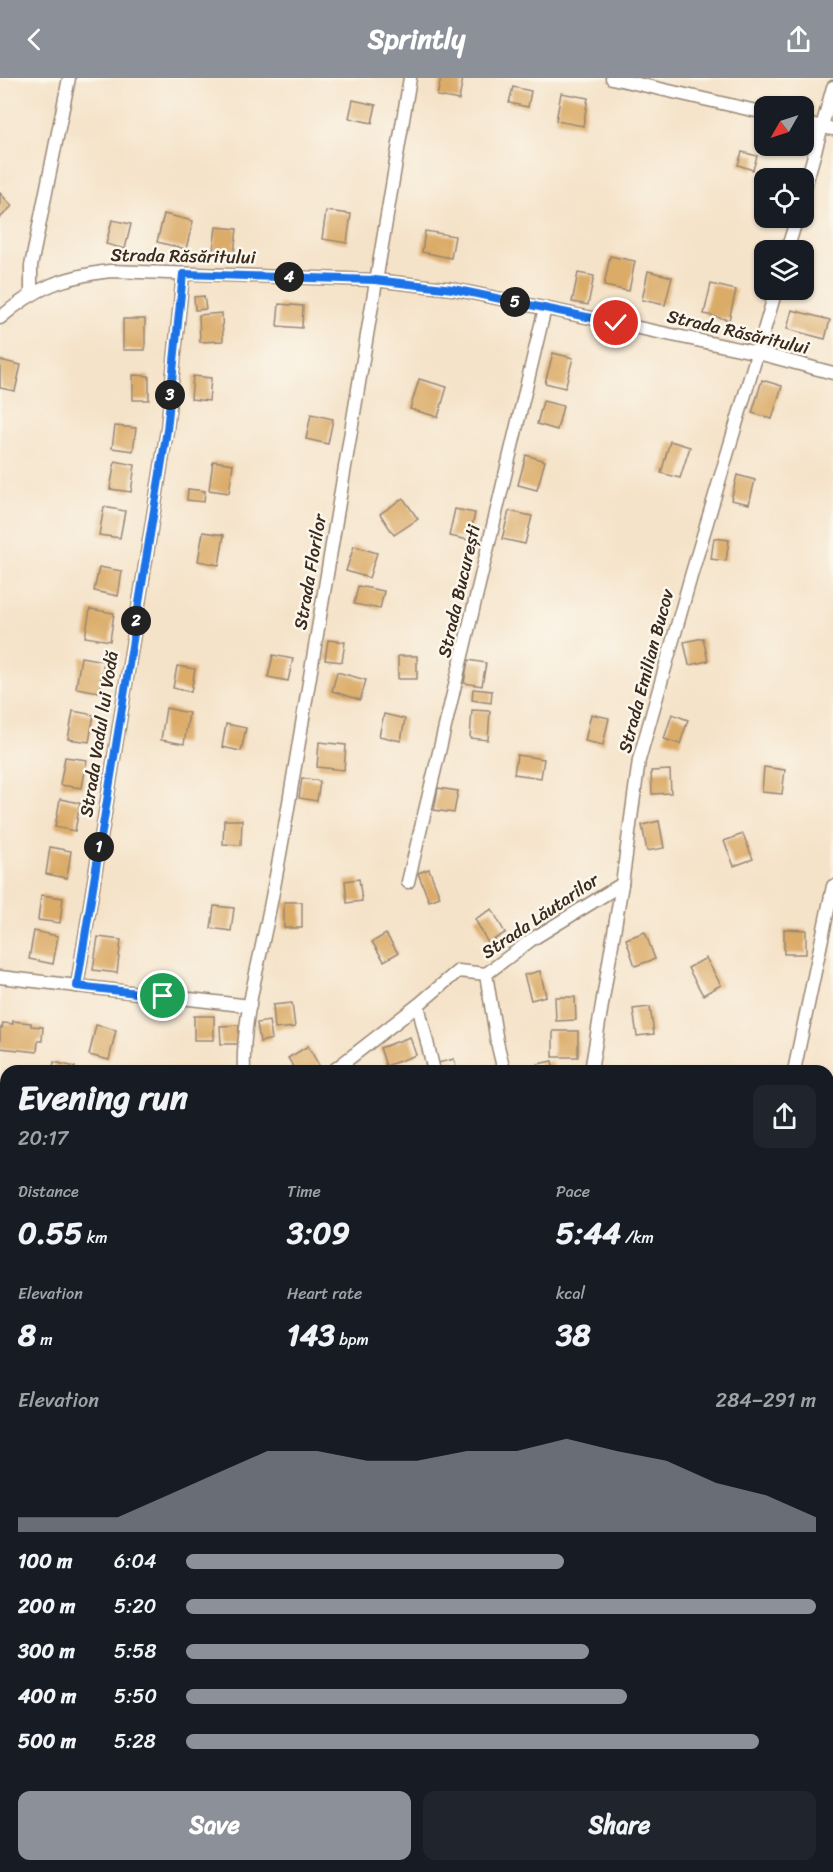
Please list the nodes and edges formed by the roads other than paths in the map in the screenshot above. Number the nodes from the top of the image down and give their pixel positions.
1 (69, 78) edge
2 (410, 78) edge
3 (612, 78) edge
4 (833, 87) edge
5 (754, 111) edge
6 (828, 128) edge
7 (813, 168) edge
8 (183, 274) junction
9 (375, 280) junction
10 (31, 294) junction
11 (773, 300) edge
12 (545, 308) junction
13 (0, 318) edge
14 (758, 353) junction
15 (833, 373) edge
16 (408, 882) dead end
17 (622, 884) junction
18 (833, 886) edge
19 (486, 974) junction
20 (0, 977) edge
21 (77, 986) junction
22 (418, 1005) junction
23 (250, 1006) junction
24 (244, 1065) edge
25 (341, 1065) edge
26 (433, 1065) edge
27 (503, 1065) edge
28 (592, 1065) edge
29 (795, 1065) edge

1 - 10 street
2 - 9 street, Strada Florilor
3 - 5 street
4 - 6 street
6 - 7 street
8 - 9 street, Strada Răsăritului
8 - 10 street, Strada Răsăritului
8 - 21 street, Strada Vadul lui Vodă
9 - 12 street, Strada Răsăritului
9 - 23 street, Strada Florilor
10 - 13 street, Strada Răsăritului
11 - 14 street, Strada Emilian Bucov
12 - 14 street, Strada Răsăritului
12 - 16 street, Strada București
14 - 15 street, Strada Răsăritului
14 - 17 street, Strada Emilian Bucov
17 - 19 street, Strada Lăutarilor
17 - 28 street, Strada Emilian Bucov
18 - 29 street
19 - 22 street, Strada Lăutarilor
19 - 27 street
20 - 21 street
21 - 23 street
22 - 25 street, Strada Lăutarilor
22 - 26 street
23 - 24 street, Strada Florilor

